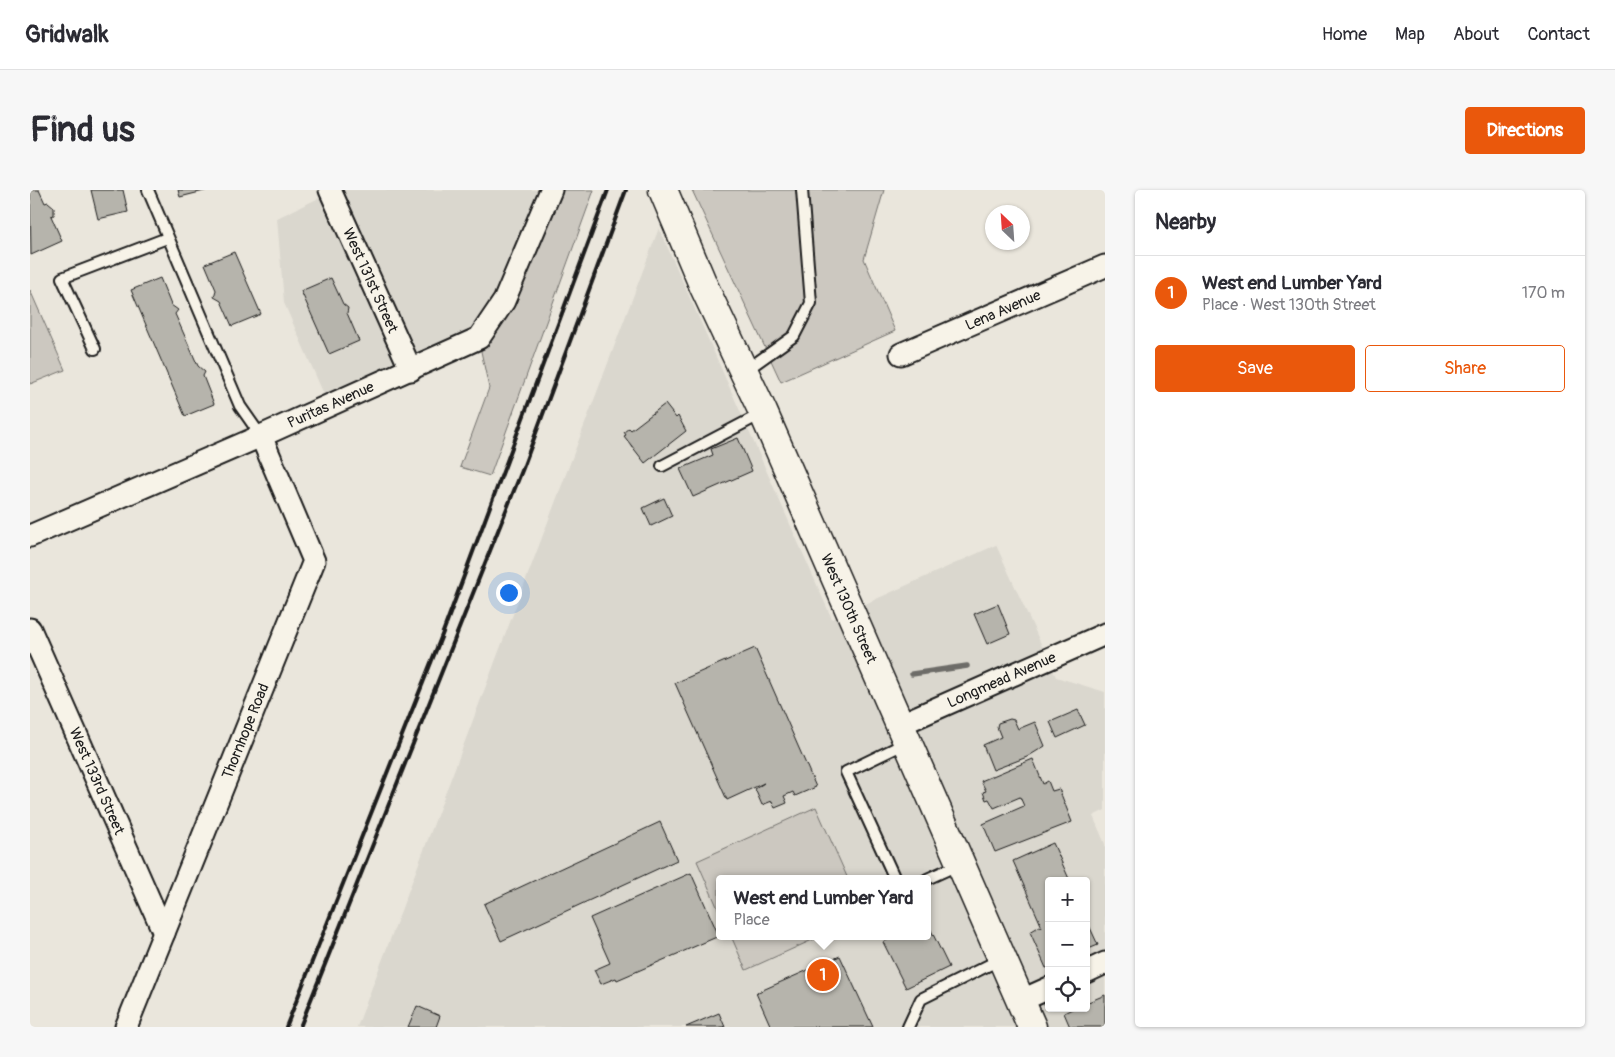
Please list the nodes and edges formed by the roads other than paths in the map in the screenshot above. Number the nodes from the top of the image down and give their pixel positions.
1 (148, 190) edge
2 (330, 190) edge
3 (551, 190) edge
4 (663, 190) edge
5 (802, 190) edge
6 (167, 238) junction
7 (1105, 266) edge
8 (95, 349) dead end
9 (901, 354) dead end
10 (411, 370) junction
11 (744, 372) junction
12 (763, 412) junction
13 (261, 436) junction
14 (662, 466) dead end
15 (30, 536) edge
16 (30, 629) edge
17 (1105, 634) edge
18 (903, 734) junction
19 (960, 864) junction
20 (893, 875) edge
21 (931, 877) edge
22 (164, 933) junction
23 (1002, 958) junction
24 (1105, 963) edge
25 (1090, 970) edge
26 (1045, 990) edge
27 (1020, 1001) junction
28 (126, 1027) edge
29 (908, 1027) edge
30 (1032, 1027) edge

1 - 6 lane
2 - 10 street, West 131st Street
3 - 10 street, Puritas Avenue
4 - 11 main road, West 130th Street
5 - 11 lane
6 - 8 lane
6 - 13 lane
7 - 9 street, Lena Avenue
10 - 13 street, Puritas Avenue
11 - 12 main road, West 130th Street
12 - 14 lane
12 - 18 main road, West 130th Street
13 - 15 street, Puritas Avenue
13 - 22 street, Thornhope Road
16 - 22 street, West 133rd Street
17 - 18 street, Longmead Avenue
18 - 19 main road, West 130th Street
18 - 20 lane
19 - 21 lane
19 - 23 main road, West 130th Street
22 - 28 street, Thornhope Road
23 - 27 main road, West 130th Street
23 - 29 lane
24 - 25 street
26 - 27 street
27 - 30 main road, West 130th Street

